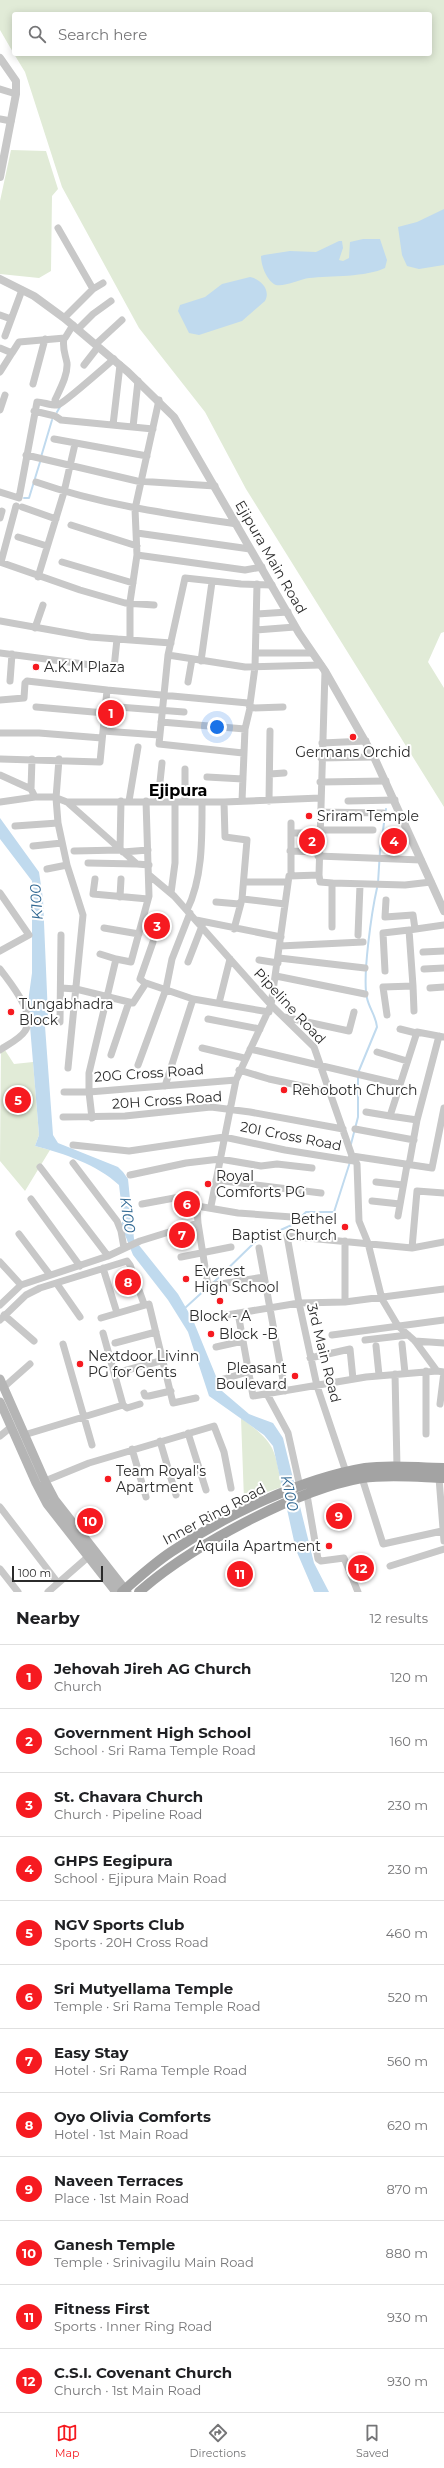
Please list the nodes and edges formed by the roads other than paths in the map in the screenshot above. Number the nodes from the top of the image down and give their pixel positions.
1 (0, 58) edge
2 (0, 89) edge
3 (16, 94) junction
4 (0, 120) edge
5 (11, 121) junction
6 (2, 155) edge
7 (0, 177) edge
8 (58, 228) dead end
9 (0, 279) edge
10 (103, 283) dead end
11 (93, 289) junction
12 (22, 290) junction
13 (111, 301) dead end
14 (0, 315) edge
15 (64, 318) junction
16 (11, 319) junction
17 (122, 320) dead end
18 (75, 327) junction
19 (5, 336) dead end
20 (64, 338) junction
21 (46, 339) junction
22 (97, 346) junction
23 (0, 348) edge
24 (12, 353) junction
25 (114, 359) junction
26 (84, 365) dead end
27 (120, 365) junction
28 (0, 372) edge
29 (138, 381) junction
30 (34, 384) dead end
31 (5, 395) dead end
32 (159, 400) junction
33 (57, 405) junction
34 (0, 410) edge
35 (34, 411) junction
36 (113, 425) junction
37 (133, 427) junction
38 (153, 429) junction
39 (54, 438) dead end
40 (75, 444) junction
41 (26, 455) junction
42 (147, 456) junction
43 (70, 467) junction
44 (141, 480) junction
45 (36, 482) dead end
46 (216, 486) junction
47 (0, 492) edge
48 (64, 492) junction
49 (19, 503) junction
50 (135, 509) junction
51 (56, 519) junction
52 (238, 524) junction
53 (71, 525) dead end
54 (137, 533) junction
55 (18, 537) dead end
56 (48, 546) junction
57 (137, 546) junction
58 (250, 549) junction
59 (137, 555) junction
60 (1, 562) edge
61 (62, 562) dead end
62 (262, 567) junction
63 (38, 577) junction
64 (212, 582) junction
65 (133, 583) junction
66 (257, 584) junction
67 (272, 585) junction
68 (130, 602) junction
69 (43, 605) dead end
70 (154, 605) dead end
71 (288, 612) junction
72 (256, 614) junction
73 (0, 621) edge
74 (295, 627) junction
75 (36, 628) junction
76 (256, 630) junction
77 (117, 639) junction
78 (130, 639) junction
79 (170, 643) junction
80 (0, 653) edge
81 (256, 653) junction
82 (312, 653) junction
83 (12, 654) junction
84 (168, 655) junction
85 (192, 659) junction
86 (200, 660) junction
87 (255, 667) junction
88 (323, 668) junction
89 (10, 681) dead end
90 (188, 682) dead end
91 (107, 690) junction
92 (164, 695) junction
93 (0, 700) edge
94 (250, 706) junction
95 (36, 707) dead end
96 (283, 707) dead end
97 (105, 709) junction
98 (162, 710) junction
99 (184, 712) dead end
100 (160, 722) junction
101 (245, 729) junction
102 (270, 730) dead end
103 (0, 733) edge
104 (102, 734) junction
105 (159, 735) junction
106 (366, 741) junction
107 (322, 743) junction
108 (138, 747) dead end
109 (243, 753) junction
110 (374, 757) junction
111 (322, 758) junction
112 (0, 759) edge
113 (32, 759) junction
114 (59, 759) junction
115 (162, 763) dead end
116 (185, 769) dead end
117 (0, 774) edge
118 (270, 774) junction
119 (284, 774) dead end
120 (207, 777) dead end
121 (243, 779) junction
122 (386, 780) junction
123 (320, 782) junction
124 (31, 789) junction
125 (35, 797) junction
126 (56, 798) junction
127 (320, 798) junction
128 (395, 800) junction
129 (121, 801) junction
130 (129, 801) junction
131 (146, 801) junction
132 (158, 801) junction
133 (185, 801) junction
134 (242, 801) junction
135 (269, 801) junction
136 (348, 801) dead end
137 (0, 802) edge
138 (67, 802) junction
139 (175, 802) junction
140 (202, 802) junction
141 (224, 802) junction
142 (320, 812) junction
143 (383, 813) dead end
144 (58, 823) junction
145 (291, 823) dead end
146 (15, 826) dead end
147 (373, 830) dead end
148 (319, 831) junction
149 (291, 833) junction
150 (62, 843) junction
151 (33, 846) dead end
152 (148, 850) junction
153 (74, 851) dead end
154 (122, 851) junction
155 (290, 851) junction
156 (318, 854) junction
157 (421, 860) junction
158 (88, 863) dead end
159 (137, 864) junction
160 (67, 865) junction
161 (149, 865) junction
162 (47, 869) dead end
163 (291, 874) junction
164 (149, 875) junction
165 (318, 875) junction
166 (121, 878) dead end
167 (95, 879) dead end
168 (245, 882) junction
169 (288, 882) junction
170 (431, 882) junction
171 (332, 883) junction
172 (360, 885) junction
173 (0, 893) edge
174 (171, 893) junction
175 (120, 897) junction
176 (148, 899) junction
177 (386, 900) dead end
178 (241, 901) junction
179 (216, 902) dead end
180 (285, 904) junction
181 (444, 911) edge
182 (189, 912) junction
183 (196, 920) junction
184 (444, 925) edge
185 (202, 926) junction
186 (332, 927) dead end
187 (104, 928) dead end
188 (234, 928) junction
189 (412, 930) junction
190 (139, 934) junction
191 (61, 935) dead end
192 (358, 935) dead end
193 (281, 937) junction
194 (153, 942) dead end
195 (363, 942) dead end
196 (280, 946) junction
197 (0, 951) edge
198 (444, 951) edge
199 (423, 952) dead end
200 (100, 954) dead end
201 (116, 959) junction
202 (230, 959) junction
203 (259, 960) dead end
204 (278, 960) junction
205 (188, 962) dead end
206 (0, 968) edge
207 (365, 968) dead end
208 (444, 968) edge
209 (424, 969) dead end
210 (385, 971) dead end
211 (276, 976) junction
212 (145, 983) junction
213 (413, 986) junction
214 (444, 987) edge
215 (61, 988) junction
216 (430, 988) dead end
217 (76, 989) junction
218 (166, 989) junction
219 (365, 994) dead end
220 (106, 995) junction
221 (193, 999) junction
222 (129, 1002) junction
223 (219, 1003) junction
224 (270, 1009) junction
225 (414, 1011) dead end
226 (354, 1012) dead end
227 (388, 1016) dead end
228 (284, 1017) junction
229 (208, 1018) dead end
230 (60, 1022) dead end
231 (260, 1029) junction
232 (400, 1029) dead end
233 (416, 1034) junction
234 (442, 1036) edge
235 (202, 1048) dead end
236 (250, 1048) junction
237 (0, 1050) edge
238 (377, 1052) dead end
239 (111, 1055) dead end
240 (244, 1058) junction
241 (407, 1060) junction
242 (138, 1065) dead end
243 (322, 1066) junction
244 (68, 1068) dead end
245 (239, 1070) junction
246 (236, 1080) junction
247 (399, 1084) junction
248 (165, 1086) junction
249 (64, 1092) dead end
250 (89, 1092) junction
251 (330, 1092) junction
252 (229, 1108) junction
253 (444, 1108) edge
254 (366, 1112) dead end
255 (390, 1116) junction
256 (63, 1117) dead end
257 (92, 1118) junction
258 (417, 1120) junction
259 (343, 1129) junction
260 (355, 1129) dead end
261 (224, 1136) junction
262 (414, 1140) junction
263 (73, 1145) dead end
264 (353, 1158) junction
265 (220, 1159) junction
266 (73, 1163) dead end
267 (408, 1165) junction
268 (40, 1167) dead end
269 (312, 1168) dead end
270 (130, 1175) dead end
271 (216, 1180) junction
272 (376, 1182) dead end
273 (403, 1188) junction
274 (417, 1191) junction
275 (321, 1193) dead end
276 (444, 1193) edge
277 (31, 1199) dead end
278 (372, 1200) dead end
279 (142, 1204) dead end
280 (400, 1204) junction
281 (197, 1206) junction
282 (211, 1206) junction
283 (398, 1216) dead end
284 (292, 1217) dead end
285 (198, 1224) junction
286 (19, 1234) dead end
287 (345, 1241) junction
288 (444, 1242) edge
289 (368, 1243) junction
290 (231, 1246) dead end
291 (126, 1247) junction
292 (259, 1248) dead end
293 (412, 1248) junction
294 (201, 1252) junction
295 (108, 1256) junction
296 (181, 1257) dead end
297 (0, 1262) edge
298 (80, 1266) junction
299 (103, 1268) junction
300 (50, 1275) junction
301 (264, 1277) junction
302 (57, 1284) junction
303 (21, 1285) junction
304 (444, 1289) edge
305 (382, 1299) junction
306 (345, 1302) junction
307 (1, 1303) edge
308 (299, 1303) junction
309 (144, 1304) junction
310 (269, 1308) junction
311 (117, 1313) junction
312 (238, 1313) junction
313 (221, 1316) dead end
314 (2, 1317) edge
315 (80, 1317) dead end
316 (101, 1318) dead end
317 (444, 1320) edge
318 (398, 1326) junction
319 (156, 1332) junction
320 (103, 1333) dead end
321 (332, 1335) dead end
322 (408, 1335) junction
323 (365, 1340) dead end
324 (34, 1341) dead end
325 (415, 1341) junction
326 (243, 1342) junction
327 (115, 1343) dead end
328 (444, 1343) edge
329 (63, 1344) dead end
330 (402, 1344) dead end
331 (376, 1346) dead end
332 (216, 1347) dead end
333 (310, 1358) junction
334 (164, 1360) junction
335 (30, 1364) dead end
336 (426, 1371) junction
337 (442, 1371) edge
338 (248, 1372) junction
339 (405, 1373) junction
340 (116, 1374) junction
341 (395, 1374) junction
342 (379, 1375) junction
343 (353, 1379) junction
344 (220, 1380) dead end
345 (2, 1383) edge
346 (316, 1386) junction
347 (170, 1391) junction
348 (284, 1391) junction
349 (144, 1393) dead end
350 (267, 1394) junction
351 (196, 1398) dead end
352 (0, 1402) edge
353 (140, 1404) dead end
354 (440, 1404) dead end
355 (123, 1406) junction
356 (84, 1418) junction
357 (11, 1427) junction
358 (188, 1433) junction
359 (426, 1434) dead end
360 (24, 1435) junction
361 (0, 1436) edge
362 (160, 1441) junction
363 (92, 1445) dead end
364 (132, 1449) junction
365 (397, 1467) junction
366 (346, 1472) junction
367 (442, 1475) edge
368 (362, 1478) junction
369 (45, 1481) junction
370 (300, 1487) junction
371 (231, 1488) dead end
372 (206, 1490) dead end
373 (176, 1495) dead end
374 (146, 1497) dead end
375 (303, 1497) junction
376 (282, 1499) junction
377 (0, 1507) edge
378 (443, 1522) edge
379 (442, 1531) junction
380 (444, 1541) edge
381 (444, 1549) edge
382 (88, 1557) junction
383 (390, 1566) dead end
384 (1, 1573) edge
385 (58, 1583) junction
386 (122, 1591) edge
387 (18, 1592) edge
388 (48, 1592) edge
389 (139, 1592) edge
390 (358, 1592) edge

1 - 3 street
2 - 3 street
3 - 5 street
4 - 5 street
5 - 6 street
6 - 7 street
8 - 11 street
9 - 12 street, Ejipura Main Road
10 - 11 street
11 - 15 street
12 - 15 street, Ejipura Main Road
12 - 16 street
13 - 18 street
14 - 16 street
15 - 18 street, Ejipura Main Road
16 - 19 street
17 - 22 street
18 - 20 street
18 - 22 street, Ejipura Main Road
20 - 21 street
20 - 33 street
21 - 24 street
21 - 30 street
22 - 25 street, Ejipura Main Road
22 - 26 street
23 - 24 street
24 - 28 street
25 - 27 street, Ejipura Main Road
25 - 33 street
27 - 29 street, Ejipura Main Road
27 - 36 street
29 - 32 street, Ejipura Main Road
29 - 37 street
31 - 34 street
32 - 38 street
32 - 46 street, Ejipura Main Road
33 - 35 street
35 - 36 street
35 - 41 street
36 - 37 street
37 - 38 street
38 - 42 street
39 - 40 street
40 - 42 street
40 - 43 street
41 - 43 street
41 - 49 street
42 - 44 street
43 - 44 street
43 - 48 street
44 - 46 street
44 - 50 street
45 - 48 street
46 - 52 street, Ejipura Main Road
47 - 49 street
48 - 50 street
48 - 51 street
49 - 51 street
49 - 60 street
50 - 52 street
50 - 54 street
51 - 56 street
52 - 58 street, Ejipura Main Road
53 - 57 street
54 - 57 street
54 - 58 street
55 - 56 street
56 - 63 street
57 - 59 street
58 - 62 street, Ejipura Main Road
59 - 62 street
59 - 65 street
60 - 63 street
61 - 65 street
62 - 67 street, Ejipura Main Road
63 - 68 street
64 - 66 street
64 - 79 street
64 - 86 street
65 - 68 street
66 - 67 street
66 - 72 street
67 - 71 street, Ejipura Main Road
68 - 70 street
68 - 78 street
69 - 75 street
71 - 72 street
71 - 74 street, Ejipura Main Road
72 - 76 street
73 - 75 street
74 - 76 street
74 - 82 street, Ejipura Main Road
75 - 77 street
76 - 81 street
77 - 78 street
77 - 83 street
78 - 79 street
79 - 84 street
80 - 83 street
81 - 82 street
81 - 87 street
82 - 88 street, Ejipura Main Road
83 - 89 street
84 - 85 street
84 - 92 street
85 - 86 street
85 - 90 street
86 - 87 street
87 - 88 street
87 - 94 street
88 - 106 street, Ejipura Main Road
88 - 107 street
91 - 92 street
91 - 93 street
91 - 97 street
92 - 94 street
92 - 98 street
94 - 96 street
94 - 101 street
95 - 97 street
97 - 98 street
97 - 104 street
98 - 99 street
98 - 100 street
100 - 101 street
100 - 105 street
101 - 109 street
102 - 118 street
103 - 104 street
104 - 105 street
104 - 114 street
105 - 109 street
106 - 107 street
106 - 110 street, Ejipura Main Road
107 - 111 street
108 - 130 street
109 - 121 street
110 - 111 street
110 - 122 street, Ejipura Main Road
111 - 123 street
112 - 113 street
113 - 114 street
113 - 124 street
114 - 126 street
115 - 132 street
116 - 133 street
117 - 124 street
118 - 119 street
118 - 135 street
120 - 121 street
121 - 134 street
122 - 123 street
122 - 128 street, Ejipura Main Road
123 - 127 street
124 - 125 street
125 - 126 street
125 - 137 street
126 - 138 street
126 - 144 street
127 - 135 street
127 - 142 street
128 - 136 street
128 - 157 street, Ejipura Main Road
129 - 130 street
129 - 138 street
129 - 154 street
130 - 131 street
131 - 132 street
131 - 152 street
132 - 139 street
133 - 139 street
133 - 140 street
134 - 135 street
134 - 141 street
138 - 154 street
139 - 174 street
140 - 141 street
140 - 182 street
141 - 168 street
142 - 143 street
142 - 148 street
144 - 146 street
144 - 150 street
145 - 149 street
147 - 148 street
148 - 149 street
148 - 156 street
149 - 155 street
150 - 151 street
150 - 160 street
152 - 154 street
152 - 161 street
153 - 154 street
154 - 159 street
155 - 156 street
155 - 163 street
156 - 157 street
156 - 165 street
157 - 170 street, Ejipura Main Road
158 - 159 street
159 - 161 street
160 - 162 street
160 - 217 street
161 - 164 street
163 - 165 street
163 - 169 street
164 - 174 street, Pipeline Road
164 - 176 street
165 - 171 street
166 - 175 street
167 - 175 street
168 - 169 street
168 - 178 street
169 - 180 street
170 - 172 street
170 - 181 street, Ejipura Main Road
171 - 172 street
171 - 186 street
172 - 192 street
173 - 197 street
174 - 182 street, Pipeline Road
175 - 176 street
176 - 190 street
177 - 189 street
178 - 179 street
178 - 180 street
178 - 188 street
180 - 193 street
182 - 183 street, Pipeline Road
182 - 218 street
183 - 185 street, Pipeline Road
183 - 188 street
184 - 189 street
185 - 202 street, Pipeline Road
185 - 205 street
187 - 190 street
188 - 193 street
189 - 210 street
189 - 213 street
190 - 201 street
191 - 215 street
193 - 196 street
194 - 212 street
195 - 196 street
196 - 204 street
198 - 199 street
200 - 201 street
201 - 220 street, 20G Cross Road
202 - 223 street
202 - 224 street, Pipeline Road
203 - 204 street
204 - 207 street
204 - 211 street
206 - 237 street
208 - 209 street
211 - 219 street
211 - 224 street
212 - 218 street
212 - 222 street
213 - 225 street
213 - 227 street
214 - 216 street
215 - 217 street
215 - 230 street
217 - 220 street
217 - 244 street
218 - 221 street
218 - 242 street
220 - 222 street
220 - 250 street, 20G Cross Road
221 - 223 street
221 - 248 street
222 - 239 street
223 - 224 street
224 - 228 street, Pipeline Road
224 - 231 street
226 - 228 street
228 - 243 street, Pipeline Road
229 - 231 street
231 - 236 street
232 - 233 street
233 - 234 street
233 - 241 street
234 - 258 street
235 - 240 street
236 - 240 street
236 - 243 street
238 - 241 street
240 - 245 street
241 - 247 street
243 - 247 street
243 - 251 street, Pipeline Road
245 - 246 street
245 - 251 street
246 - 248 street, 20G Cross Road
246 - 252 street
247 - 255 street
248 - 250 street, 20G Cross Road
249 - 250 street
250 - 257 street
251 - 259 street, Pipeline Road
252 - 257 street, 20H Cross Road
252 - 259 street, 20H Cross Road
252 - 261 street
253 - 267 street, 20I Cross Road
254 - 255 street
255 - 258 street
256 - 257 street, 20H Cross Road
258 - 262 street
259 - 264 street, Pipeline Road
260 - 262 street
261 - 263 street
261 - 264 street, 20I Cross Road
261 - 265 street
262 - 267 street
264 - 267 street, 20I Cross Road
264 - 289 street, Pipeline Road
265 - 269 street
265 - 270 street
265 - 271 street
266 - 291 street
267 - 273 street
268 - 295 street
271 - 275 street
271 - 282 street
272 - 273 street
273 - 274 street
273 - 280 street
274 - 276 street
274 - 293 street
277 - 298 street
278 - 280 street
279 - 281 street
280 - 283 street
281 - 282 street
281 - 285 street
282 - 284 street
285 - 291 street
285 - 294 street
286 - 300 street
287 - 289 street
287 - 306 street
287 - 308 street, 3rd Main Road
288 - 293 street
289 - 293 street
289 - 305 street, Pipeline Road
290 - 294 street
291 - 295 street
292 - 301 street
294 - 296 street
294 - 301 street
295 - 298 street
297 - 303 street
298 - 300 street
299 - 302 street
299 - 309 street
299 - 311 street
300 - 303 street
301 - 310 street
302 - 314 street
302 - 315 street
303 - 307 street
304 - 305 street
305 - 306 street
305 - 318 street, Pipeline Road
306 - 308 street
308 - 310 street
308 - 333 street, 3rd Main Road
309 - 311 street
309 - 319 street
310 - 312 street
310 - 348 street
311 - 316 street
312 - 313 street
312 - 326 street
314 - 324 street
317 - 318 street
318 - 321 street
318 - 322 street, Pipeline Road
319 - 327 street
319 - 334 street
320 - 340 street
322 - 323 street
322 - 325 street, Pipeline Road
325 - 328 street
325 - 337 street, Pipeline Road
326 - 332 street
326 - 338 street
329 - 356 street
330 - 339 street
331 - 342 street
333 - 343 street
333 - 346 street, 3rd Main Road
334 - 340 street
334 - 347 street
335 - 345 street
336 - 337 street
336 - 339 street
336 - 359 street
337 - 354 street
338 - 344 street
338 - 350 street
339 - 341 street
340 - 355 street
341 - 342 street
341 - 365 street
342 - 343 street
343 - 346 street
345 - 360 main road
346 - 348 street
346 - 366 street, 3rd Main Road
347 - 349 street
347 - 351 street
348 - 350 street
350 - 370 street
352 - 357 main road
353 - 355 street
355 - 356 street
356 - 360 street
356 - 363 street
357 - 361 street
357 - 382 main road
358 - 362 street
358 - 371 street
358 - 372 street
360 - 369 main road
362 - 364 street
362 - 373 street
364 - 369 street
364 - 374 street
365 - 366 main road, Inner Ring Road
365 - 367 main road, Inner Ring Road
366 - 370 main road, Inner Ring Road
367 - 368 main road, Inner Ring Road
367 - 378 street
368 - 375 main road, Inner Ring Road
368 - 379 street
369 - 386 main road
370 - 376 main road, Inner Ring Road
375 - 376 main road, Inner Ring Road
375 - 390 street
376 - 386 main road, Inner Ring Road
376 - 389 main road, Inner Ring Road
377 - 385 street
378 - 379 street
379 - 380 street
381 - 383 street
382 - 385 street
382 - 386 main road
384 - 387 street
385 - 388 street

